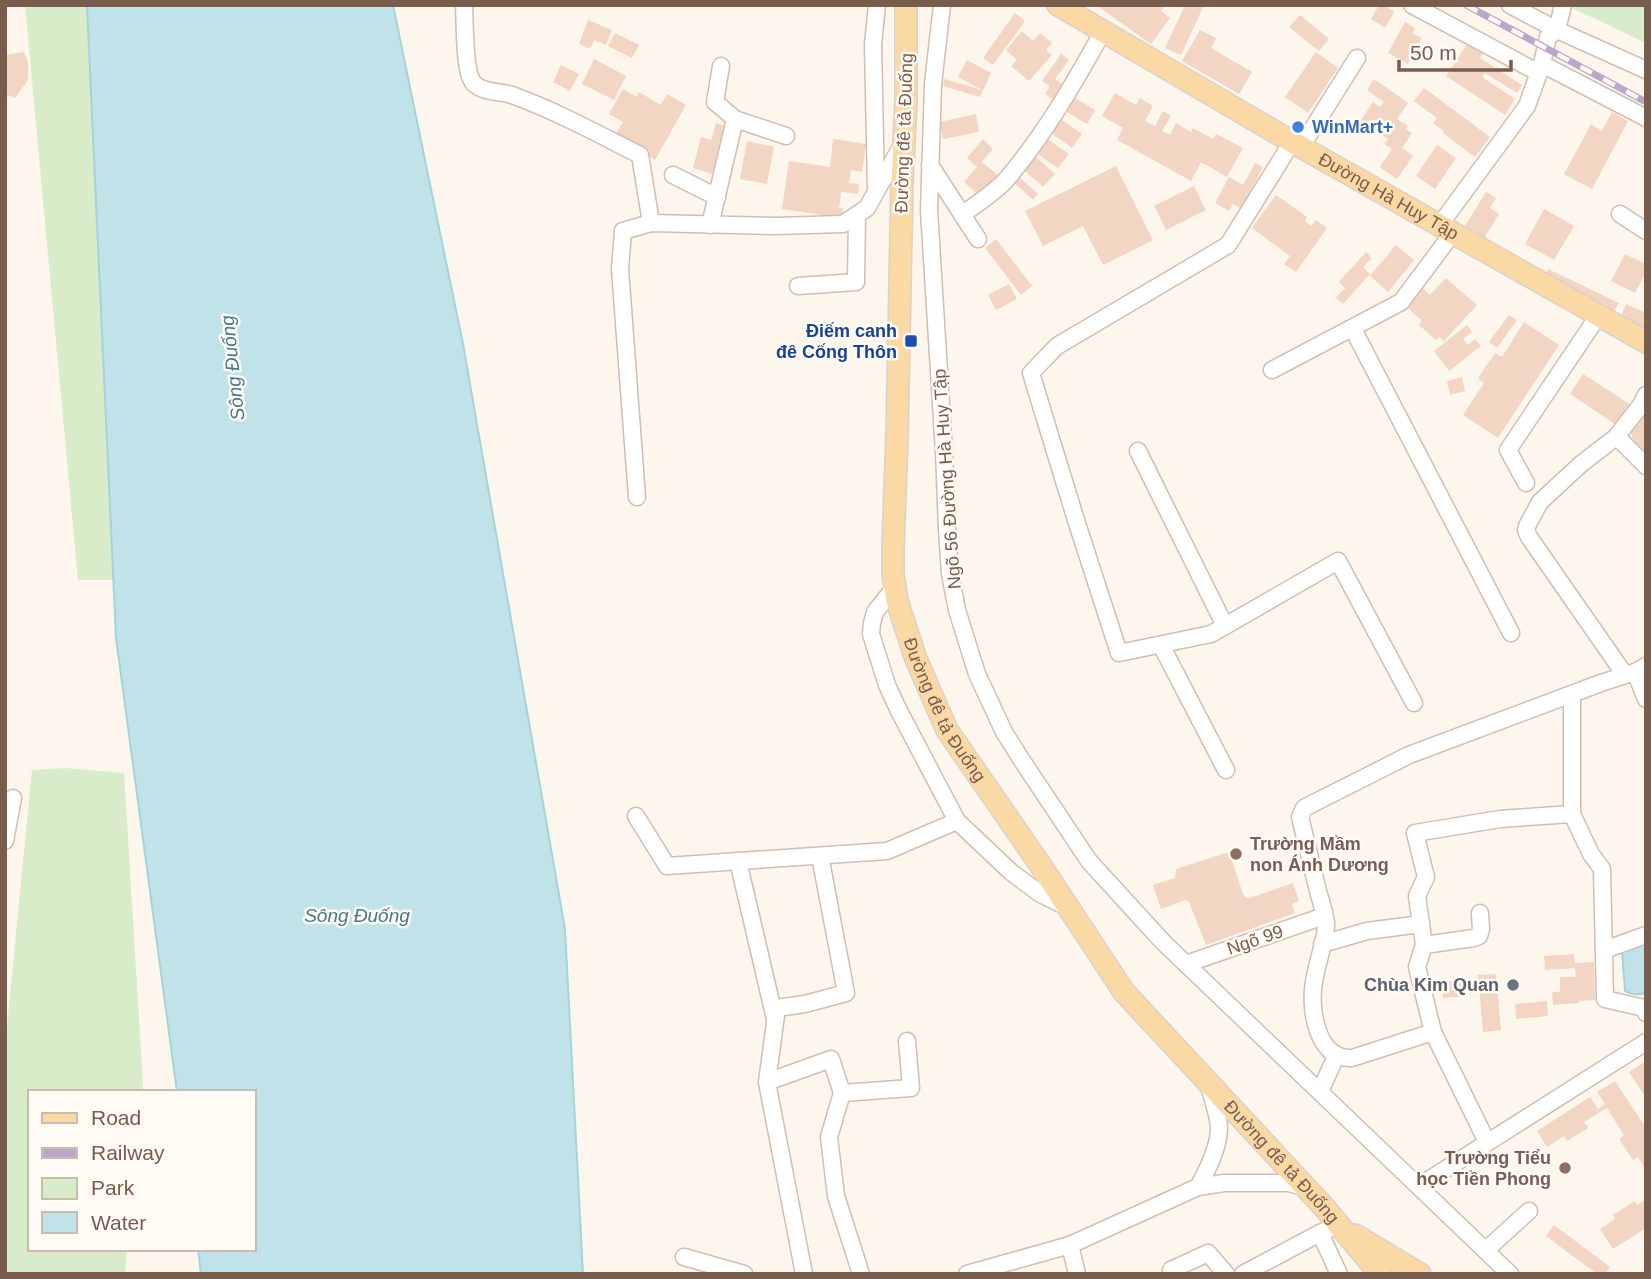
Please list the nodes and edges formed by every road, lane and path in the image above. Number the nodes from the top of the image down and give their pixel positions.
1 (464, 5) edge
2 (877, 5) edge
3 (906, 5) edge
4 (942, 5) edge
5 (1058, 5) edge
6 (1412, 5) edge
7 (1510, 5) edge
8 (1563, 5) edge
9 (1558, 30) junction
10 (1102, 31) junction
11 (1357, 58) dead end
12 (720, 66) dead end
13 (1541, 68) junction
14 (1646, 70) edge
15 (1646, 118) edge
16 (735, 119) junction
17 (786, 136) dead end
18 (904, 141) junction
19 (1296, 144) junction
20 (930, 165) junction
21 (673, 175) dead end
22 (876, 192) junction
23 (717, 197) junction
24 (1620, 214) dead end
25 (857, 215) junction
26 (962, 215) junction
27 (652, 223) junction
28 (710, 225) junction
29 (1446, 230) junction
30 (1646, 231) edge
31 (978, 239) dead end
32 (798, 285) dead end
33 (1598, 316) junction
34 (1353, 329) junction
35 (1646, 342) edge
36 (1272, 370) dead end
37 (1646, 396) edge
38 (1617, 437) junction
39 (1138, 451) dead end
40 (1646, 466) edge
41 (1527, 483) dead end
42 (637, 497) dead end
43 (895, 587) junction
44 (1225, 626) junction
45 (1511, 633) dead end
46 (1161, 645) junction
47 (1635, 671) edge
48 (1572, 694) junction
49 (1646, 699) edge
50 (1414, 703) dead end
51 (1226, 770) dead end
52 (13, 798) dead end
53 (1572, 814) junction
54 (636, 816) dead end
55 (957, 821) junction
56 (5, 841) edge
57 (820, 856) junction
58 (738, 861) junction
59 (1069, 908) junction
60 (1480, 913) dead end
61 (1324, 916) junction
62 (1421, 924) junction
63 (1646, 935) edge
64 (1322, 944) junction
65 (1424, 945) junction
66 (1604, 950) junction
67 (1186, 964) junction
68 (1646, 1013) edge
69 (775, 1020) junction
70 (1433, 1032) junction
71 (907, 1041) dead end
72 (1646, 1042) edge
73 (1336, 1056) junction
74 (766, 1082) junction
75 (1208, 1082) junction
76 (1320, 1092) junction
77 (842, 1093) junction
78 (1488, 1142) junction
79 (1419, 1186) junction
80 (1198, 1187) junction
81 (1306, 1188) junction
82 (1530, 1211) dead end
83 (1329, 1229) junction
84 (1070, 1245) junction
85 (1486, 1250) junction
86 (684, 1257) dead end
87 (1171, 1270) dead end
88 (744, 1274) edge
89 (804, 1274) edge
90 (861, 1274) edge
91 (967, 1274) edge
92 (1077, 1274) edge
93 (1226, 1274) edge
94 (1243, 1274) edge
95 (1339, 1274) edge
96 (1380, 1274) edge
97 (1420, 1274) edge
98 (1510, 1274) edge

1 - 27 street
2 - 22 street
3 - 18 main road, Đường đê tả Đuống
4 - 20 street, Ngõ 56 Đường Hà Huy Tập
5 - 10 main road, Đường Hà Huy Tập
6 - 13 street
7 - 9 street
8 - 9 street
9 - 13 street
9 - 14 street
10 - 19 main road, Đường Hà Huy Tập
10 - 26 street
11 - 19 street
12 - 16 street
13 - 15 street
13 - 29 street
16 - 17 street
16 - 23 street
18 - 22 street
18 - 43 main road, Đường đê tả Đuống
19 - 29 main road, Đường Hà Huy Tập
19 - 46 street
20 - 26 street
20 - 67 street, Ngõ 56 Đường Hà Huy Tập
21 - 23 street
22 - 25 street
23 - 28 street
24 - 30 street
25 - 28 street
25 - 32 street
26 - 31 street
27 - 28 street
27 - 42 street
29 - 33 main road, Đường Hà Huy Tập
29 - 34 street
33 - 35 main road, Đường Hà Huy Tập
33 - 41 street
34 - 36 street
34 - 45 street
37 - 38 street
38 - 40 street
38 - 47 street
39 - 44 street
43 - 55 street
43 - 59 main road, Đường đê tả Đuống
44 - 46 street
44 - 50 street
46 - 51 street
47 - 48 street
47 - 49 street
48 - 53 street
48 - 61 street
52 - 56 street
53 - 62 street
53 - 66 street
54 - 58 street
55 - 57 street
55 - 59 street
57 - 58 street
57 - 69 street
58 - 69 street
59 - 75 main road, Đường đê tả Đuống
60 - 65 street
61 - 64 street
61 - 67 street, Ngõ 99
62 - 64 street
62 - 65 street
63 - 66 street
64 - 73 street
65 - 70 street
66 - 68 street
67 - 76 street, Ngõ 56 Đường Hà Huy Tập
69 - 74 street
70 - 73 street
70 - 78 street
71 - 77 street
72 - 78 street
73 - 76 street
74 - 77 street
74 - 89 street
75 - 80 street
75 - 81 main road, Đường đê tả Đuống
76 - 79 street, Ngõ 56 Đường Hà Huy Tập
77 - 90 street
78 - 79 street
79 - 85 street, Ngõ 56 Đường Hà Huy Tập
80 - 81 street
80 - 84 street
81 - 83 main road, Đường đê tả Đuống
82 - 85 street
83 - 94 street
83 - 95 street
83 - 96 main road, Đường đê tả Đuống
83 - 97 main road
84 - 91 street
84 - 92 street
85 - 98 street, Ngõ 56 Đường Hà Huy Tập
86 - 88 street
87 - 93 street

